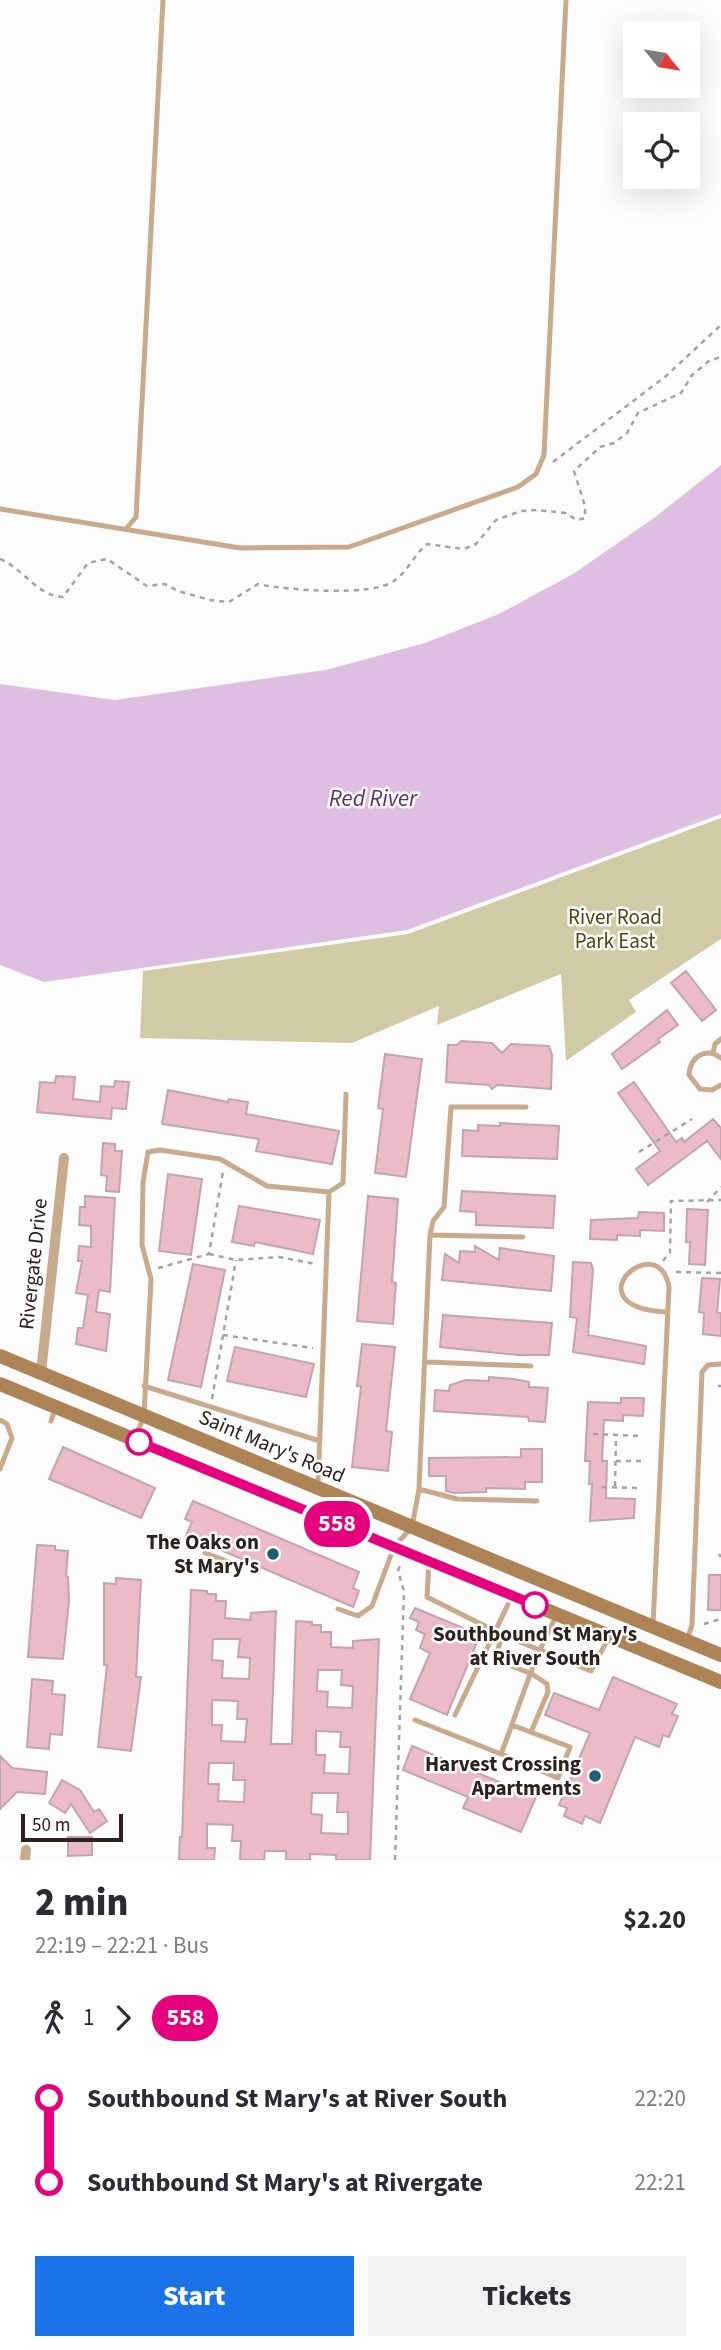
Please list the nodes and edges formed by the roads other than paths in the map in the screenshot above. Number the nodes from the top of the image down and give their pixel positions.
1 (163, 0) edge
2 (566, 0) edge
3 (0, 509) edge
4 (126, 529) junction
5 (721, 1039) edge
6 (713, 1053) junction
7 (721, 1058) edge
8 (721, 1085) edge
9 (346, 1094) dead end
10 (526, 1107) dead end
11 (64, 1158) dead end
12 (330, 1192) junction
13 (430, 1235) junction
14 (523, 1237) dead end
15 (666, 1312) junction
16 (0, 1356) edge
17 (426, 1362) junction
18 (721, 1364) edge
19 (531, 1366) dead end
20 (41, 1373) junction
21 (0, 1384) edge
22 (144, 1385) junction
23 (144, 1416) junction
24 (0, 1420) edge
25 (134, 1440) junction
26 (320, 1441) junction
27 (0, 1469) edge
28 (318, 1488) junction
29 (419, 1489) junction
30 (537, 1502) dead end
31 (412, 1527) junction
32 (394, 1547) junction
33 (205, 1553) dead end
34 (430, 1562) junction
35 (235, 1564) dead end
36 (512, 1596) junction
37 (588, 1601) junction
38 (338, 1608) dead end
39 (557, 1615) junction
40 (653, 1627) junction
41 (494, 1631) junction
42 (503, 1635) junction
43 (610, 1636) junction
44 (686, 1641) junction
45 (541, 1650) junction
46 (721, 1655) edge
47 (532, 1674) junction
48 (721, 1682) edge
49 (455, 1715) dead end
50 (415, 1720) dead end
51 (512, 1725) junction
52 (531, 1732) junction
53 (501, 1754) junction

1 - 4 lane
2 - 4 lane
3 - 4 lane
5 - 6 lane
6 - 7 lane
6 - 8 lane
9 - 12 lane
10 - 13 lane
11 - 20 street, Rivergate Drive
12 - 22 lane
12 - 26 lane
13 - 14 lane
13 - 17 lane
15 - 15 lane
15 - 40 lane
16 - 20 main road, Saint Mary's Road
17 - 19 lane
17 - 29 lane
18 - 44 lane
20 - 23 main road, Saint Mary's Road
21 - 25 main road
22 - 23 lane
22 - 26 lane
23 - 25 lane
23 - 28 main road, Saint Mary's Road
24 - 27 lane
25 - 32 main road
26 - 28 lane
28 - 31 main road, Saint Mary's Road
29 - 30 lane
29 - 31 lane
31 - 32 lane
31 - 37 main road, Saint Mary's Road
32 - 34 main road
32 - 38 lane
33 - 35 lane
34 - 36 main road
34 - 41 lane
36 - 39 main road
36 - 41 lane
37 - 39 main road
37 - 40 main road, Saint Mary's Road
39 - 43 main road
39 - 45 lane
40 - 44 main road, Saint Mary's Road
41 - 42 lane
41 - 49 lane
42 - 45 lane
42 - 47 lane
43 - 45 lane
43 - 48 main road
44 - 46 main road, Saint Mary's Road
45 - 47 lane
47 - 51 lane
47 - 52 lane
50 - 53 lane
51 - 52 lane
51 - 53 lane
52 - 53 lane

